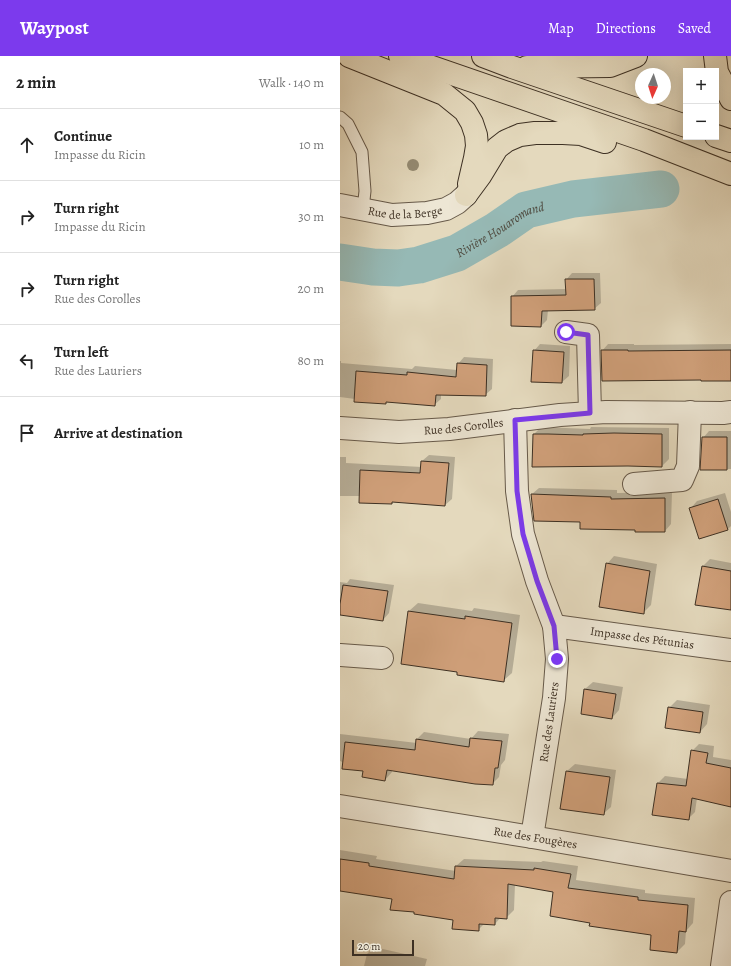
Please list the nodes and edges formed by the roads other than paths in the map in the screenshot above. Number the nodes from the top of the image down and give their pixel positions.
1 (349, 56) edge
2 (400, 56) edge
3 (483, 56) edge
4 (636, 56) edge
5 (715, 56) edge
6 (512, 67) junction
7 (731, 99) edge
8 (340, 118) edge
9 (683, 125) edge
10 (719, 137) edge
11 (731, 141) edge
12 (731, 174) edge
13 (731, 179) edge
14 (466, 195) junction
15 (340, 205) edge
16 (364, 209) junction
17 (566, 332) dead end
18 (690, 412) junction
19 (731, 412) edge
20 (590, 413) junction
21 (515, 420) junction
22 (340, 428) edge
23 (634, 484) dead end
24 (554, 626) junction
25 (731, 650) edge
26 (340, 655) edge
27 (382, 658) dead end
28 (340, 806) edge
29 (532, 837) junction
30 (731, 871) edge
31 (731, 902) edge
32 (722, 966) edge

1 - 14 highway
2 - 12 highway
3 - 6 highway
4 - 6 highway
5 - 7 highway
6 - 9 highway
8 - 16 lane
10 - 11 highway
13 - 14 highway
14 - 16 street, Rue de la Berge
15 - 16 street, Rue de la Berge
17 - 20 street
18 - 19 street, Rue des Corolles
18 - 20 street, Rue des Corolles
18 - 23 street
20 - 21 street, Rue des Corolles
21 - 22 street, Rue des Corolles
21 - 24 street, Rue des Lauriers
24 - 25 street, Impasse des Pétunias
24 - 29 street, Rue des Lauriers
26 - 27 street
28 - 29 street, Rue des Fougères
29 - 30 street, Rue des Fougères
31 - 32 street

